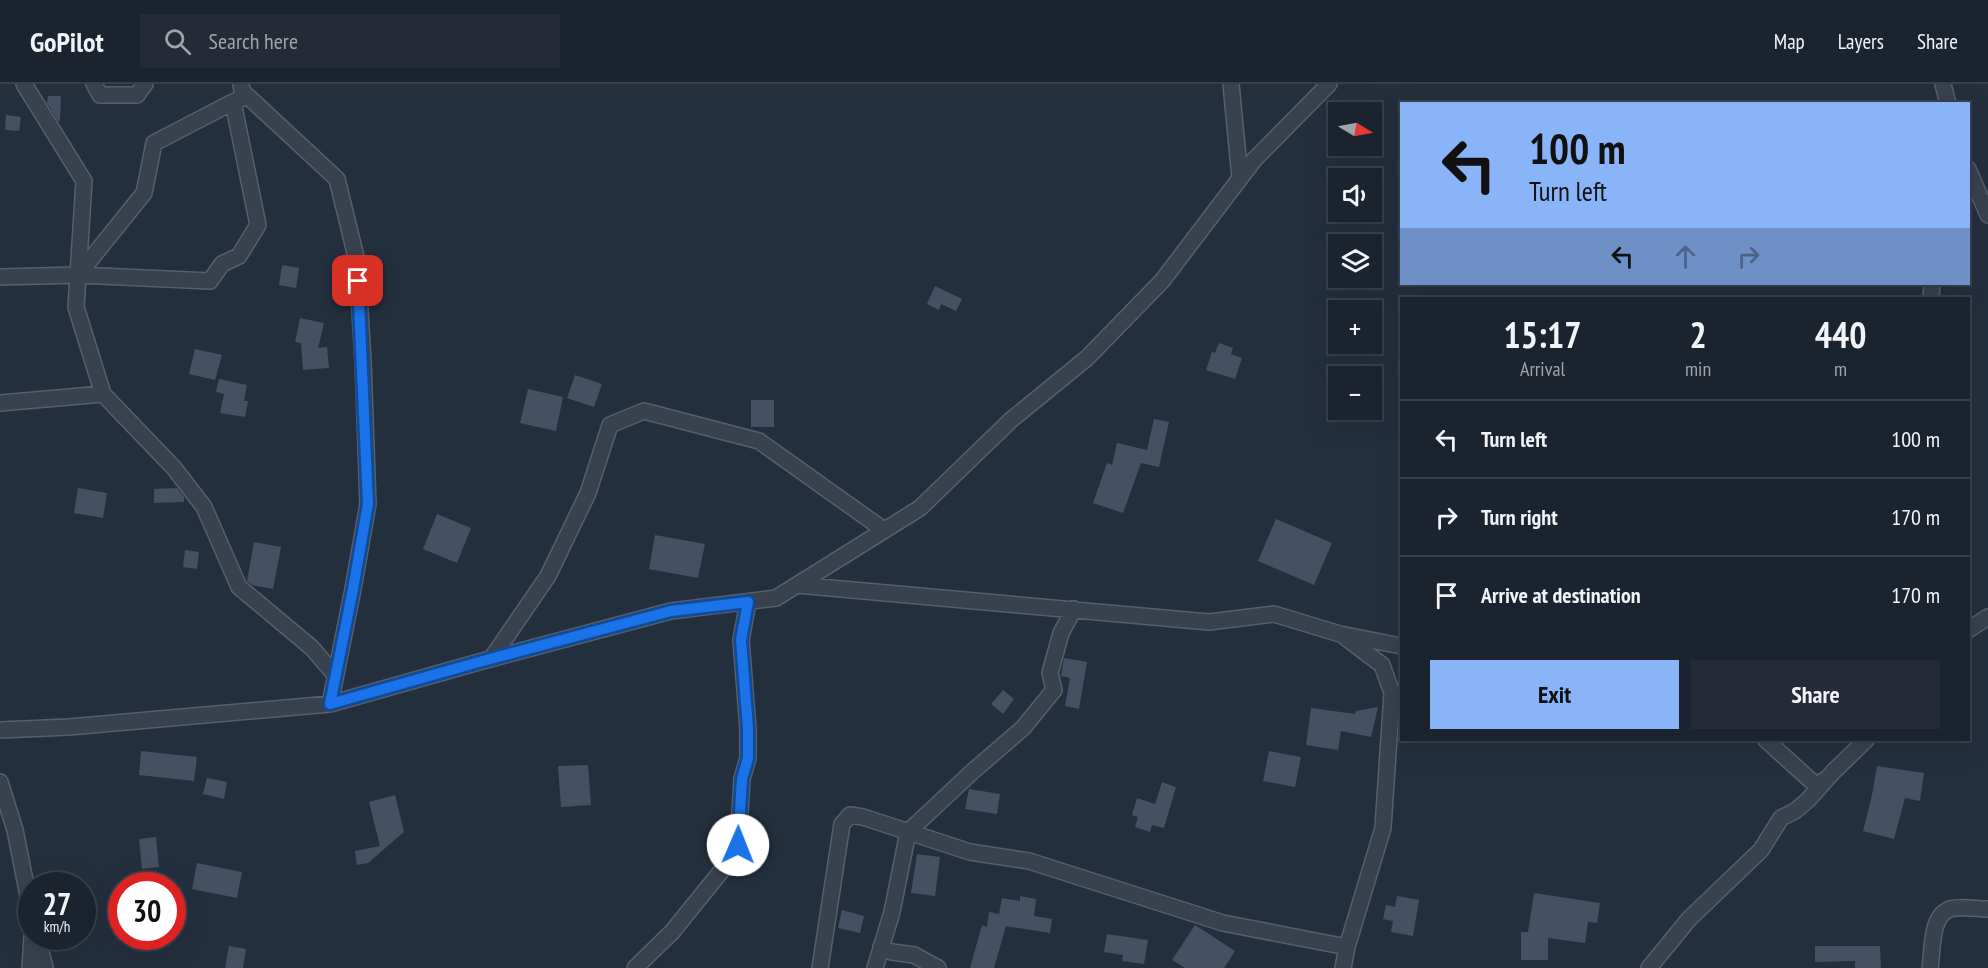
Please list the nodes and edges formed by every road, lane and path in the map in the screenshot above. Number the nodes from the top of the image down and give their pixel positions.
1 (24, 84) edge
2 (94, 84) edge
3 (145, 84) edge
4 (1231, 84) edge
5 (1329, 84) edge
6 (1943, 84) edge
7 (240, 94) edge
8 (1948, 102) edge
9 (1970, 174) edge
10 (1240, 178) junction
11 (1988, 215) edge
12 (78, 275) junction
13 (0, 277) edge
14 (103, 394) junction
15 (0, 403) edge
16 (884, 530) junction
17 (797, 585) junction
18 (748, 602) junction
19 (1074, 609) junction
20 (1988, 617) edge
21 (1970, 629) edge
22 (1340, 634) junction
23 (1400, 646) edge
24 (491, 659) junction
25 (336, 675) junction
26 (330, 704) junction
27 (0, 730) edge
28 (1767, 741) edge
29 (1848, 741) edge
30 (1865, 741) edge
31 (0, 782) edge
32 (1819, 788) junction
33 (908, 832) junction
34 (23, 872) edge
35 (1988, 909) edge
36 (881, 947) junction
37 (1347, 947) junction
38 (31, 950) edge
39 (40, 950) edge
40 (30, 968) edge
41 (45, 968) edge
42 (635, 968) edge
43 (820, 968) edge
44 (875, 968) edge
45 (938, 968) edge
46 (1343, 968) edge
47 (1649, 968) edge
48 (1930, 968) edge

1 - 12 street
2 - 3 street
4 - 10 street
5 - 10 street
6 - 8 street
7 - 12 street
7 - 12 street
7 - 25 street
9 - 11 street
10 - 16 street
12 - 13 street
12 - 14 street
14 - 15 street
14 - 25 street
16 - 17 street
16 - 24 street
17 - 18 street
17 - 19 street
18 - 24 street
18 - 42 street
19 - 22 street
19 - 33 street
20 - 21 street
22 - 23 street
22 - 37 street
24 - 26 street
25 - 26 street
26 - 27 street
28 - 32 street
29 - 32 street
30 - 32 street
31 - 34 street
32 - 47 street
33 - 36 street
33 - 37 street
33 - 43 street
35 - 48 street
36 - 44 street
36 - 45 street
37 - 46 street
38 - 40 street
39 - 41 street

